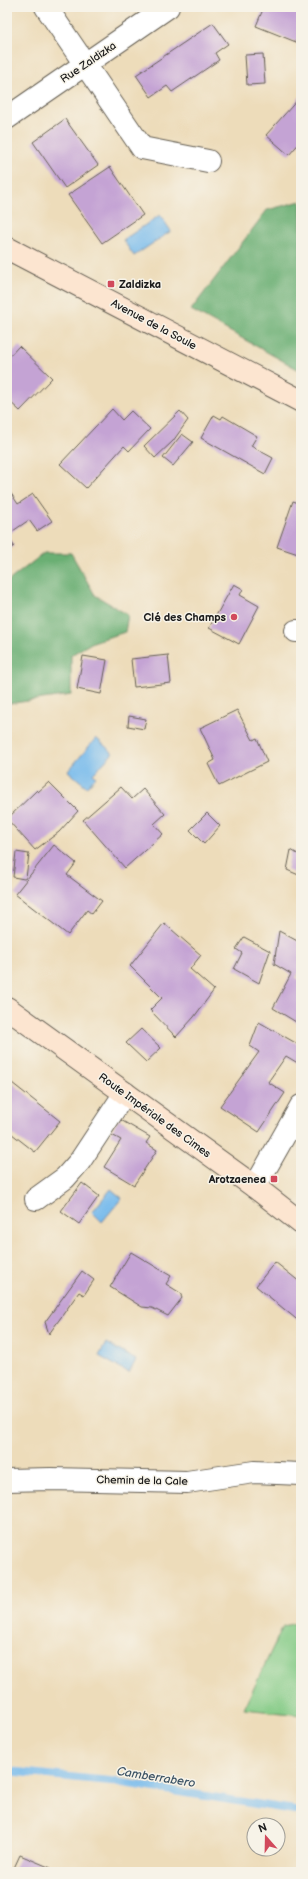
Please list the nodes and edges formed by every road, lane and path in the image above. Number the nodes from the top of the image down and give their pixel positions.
1 (46, 7) edge
2 (168, 7) edge
3 (85, 65) junction
4 (7, 118) edge
5 (208, 161) dead end
6 (7, 248) edge
7 (301, 401) edge
8 (7, 1008) edge
9 (125, 1093) junction
10 (301, 1106) edge
11 (255, 1187) junction
12 (36, 1199) dead end
13 (301, 1223) edge
14 (301, 1474) edge
15 (7, 1480) edge

1 - 3 street
2 - 3 street, Rue Zaldizka
3 - 4 street, Rue Zaldizka
3 - 5 street
6 - 7 main road, Avenue de la Soule
8 - 9 main road, Route Impériale des Cimes
9 - 11 main road, Route Impériale des Cimes
9 - 12 street
10 - 11 street
11 - 13 main road, Route Impériale des Cimes
14 - 15 street, Chemin de la Cale

